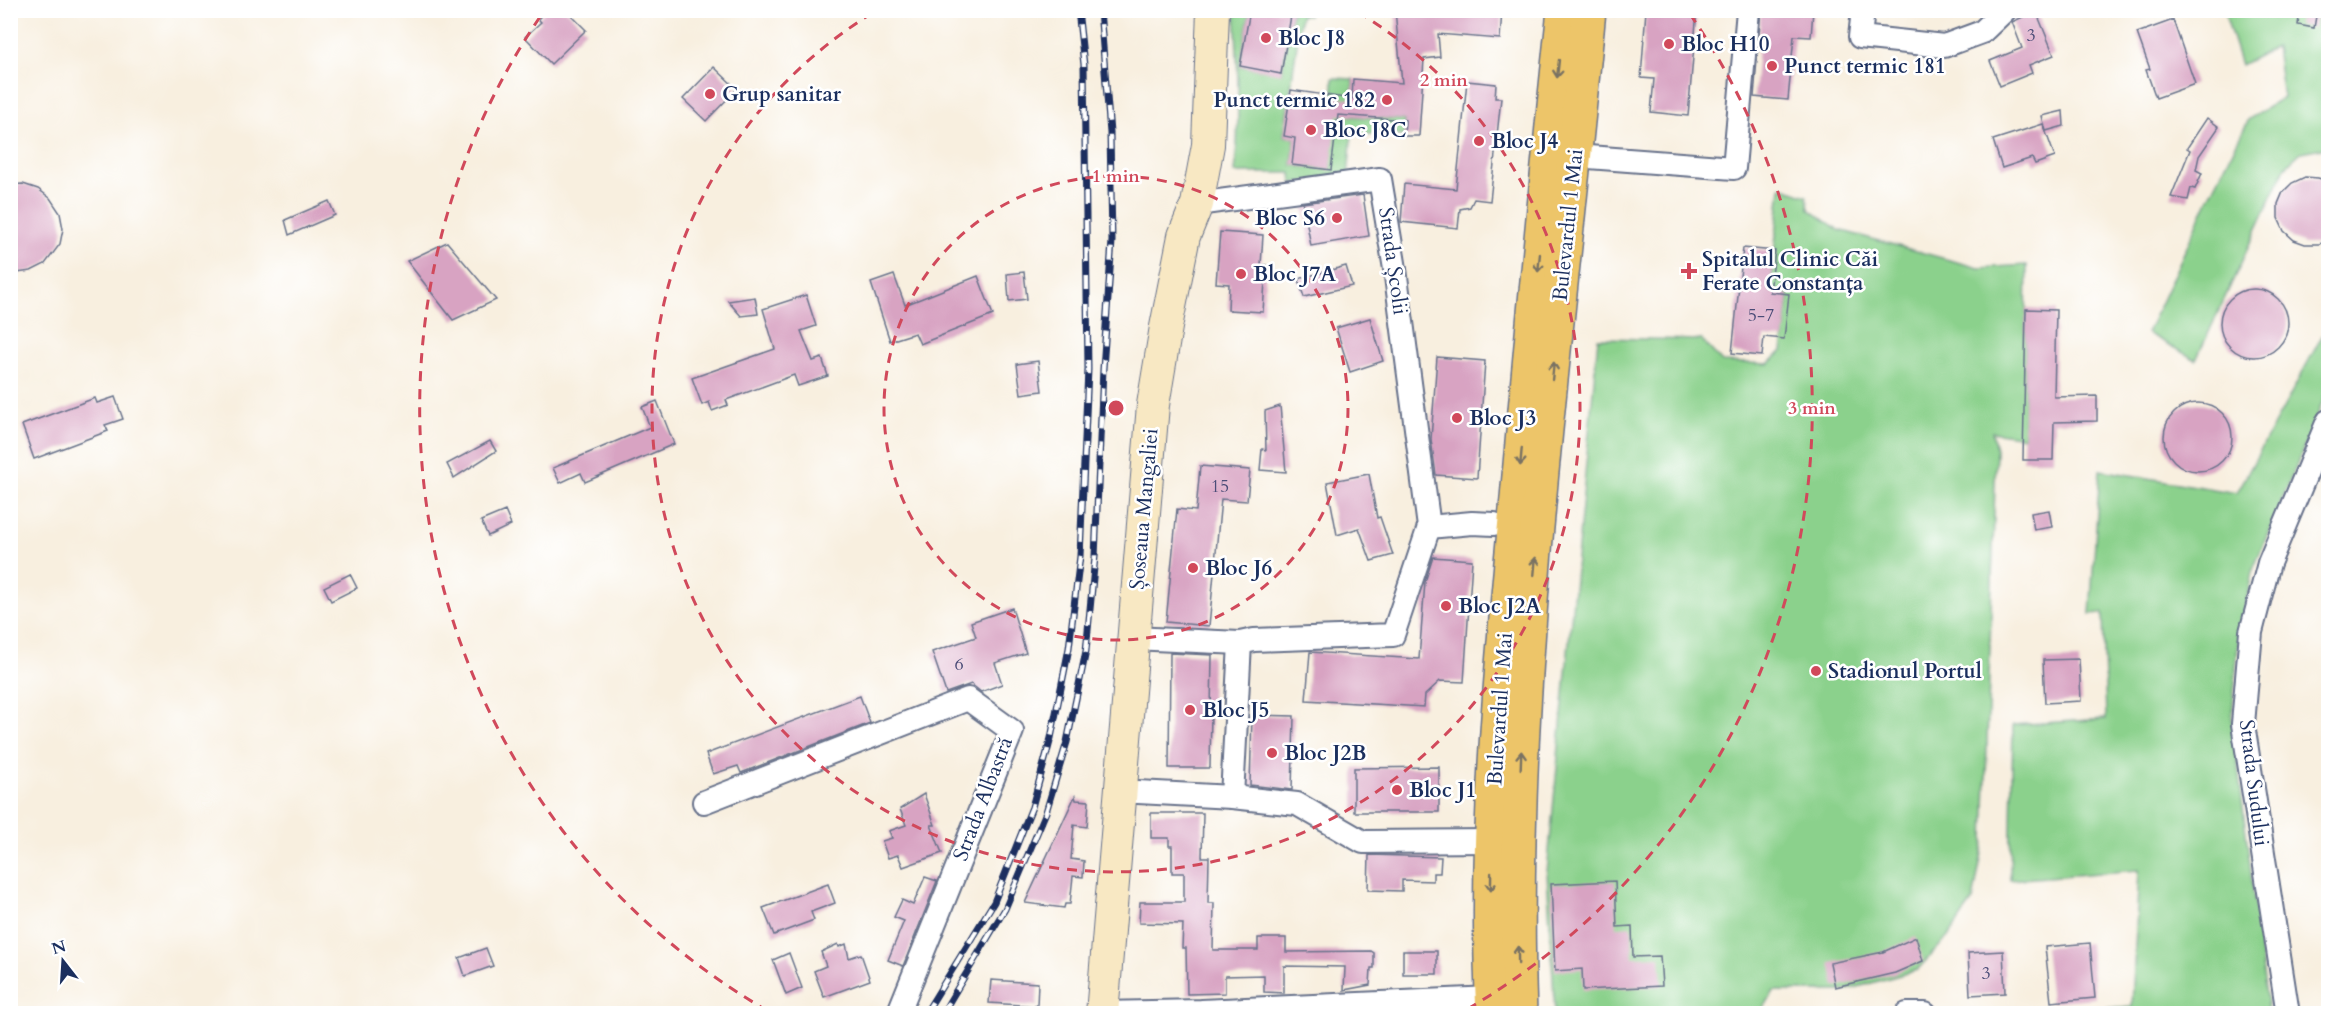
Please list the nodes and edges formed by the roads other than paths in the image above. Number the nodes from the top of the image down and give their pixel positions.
1 (1213, 10) edge
2 (1564, 10) edge
3 (1589, 10) edge
4 (1748, 10) edge
5 (1863, 10) edge
6 (2005, 10) edge
7 (1575, 156) junction
8 (1197, 204) junction
9 (2328, 421) edge
10 (1483, 523) dead end
11 (1429, 527) junction
12 (1132, 638) junction
13 (1240, 643) junction
14 (1119, 791) junction
15 (1232, 797) junction
16 (704, 802) dead end
17 (1492, 841) junction
18 (1502, 1008) edge
19 (1102, 1013) edge
20 (898, 1014) edge
21 (2288, 1014) edge

1 - 8 street, Șoseaua Mangaliei
2 -> 17 main road, Bulevardul 1 Mai
3 - 7 main road, Bulevardul 1 Mai
4 - 7 street
5 - 6 street
18 -> 7 main road, Bulevardul 1 Mai
8 - 11 street, Strada Școlii
8 - 12 street, Șoseaua Mangaliei
9 - 21 street, Strada Sudului
10 - 11 street
11 - 13 street, Strada Școlii
12 - 13 street
12 - 14 street, Șoseaua Mangaliei
13 - 15 street
14 - 15 street
14 - 19 street, Șoseaua Mangaliei
15 - 17 street
16 - 20 street, Strada Albastră
17 -> 18 main road, Bulevardul 1 Mai
18 - 19 street

